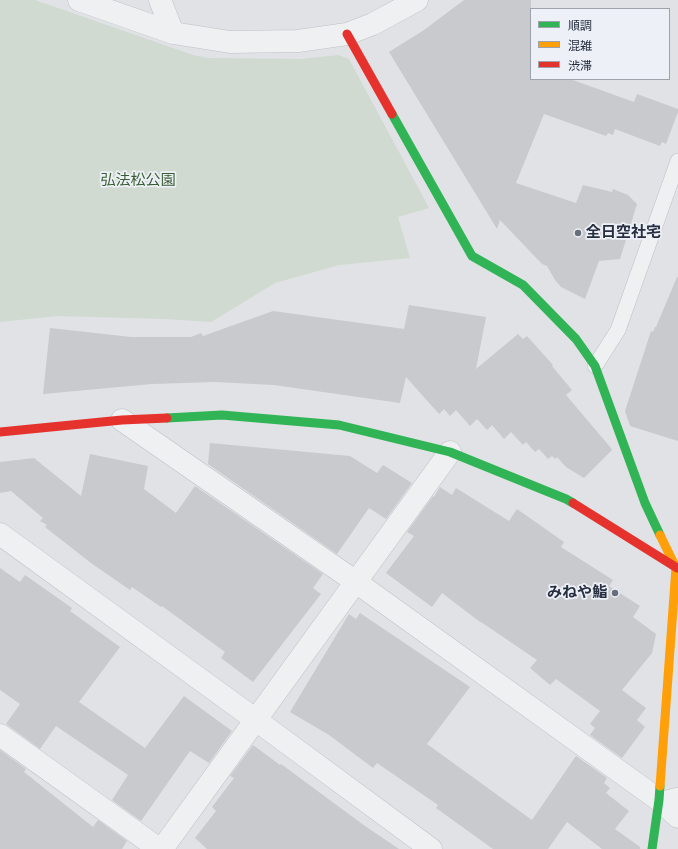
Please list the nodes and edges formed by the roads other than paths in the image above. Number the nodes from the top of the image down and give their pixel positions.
1 (79, 0) edge
2 (160, 0) edge
3 (417, 0) edge
4 (173, 32) junction
5 (347, 34) junction
6 (678, 161) edge
7 (595, 366) junction
8 (122, 420) junction
9 (0, 432) edge
10 (450, 452) junction
11 (0, 534) edge
12 (677, 568) edge
13 (356, 582) junction
14 (256, 720) junction
15 (0, 735) edge
16 (669, 797) edge
17 (678, 817) edge
18 (159, 849) edge
19 (162, 849) edge
20 (431, 849) edge
21 (652, 849) edge

1 - 4 street
2 - 4 street
3 - 5 street
4 - 5 street
5 - 7 street
6 - 7 lane
7 - 12 street
8 - 9 street
8 - 10 street
8 - 13 street
10 - 12 street
10 - 13 street
11 - 14 street
12 - 16 street
13 - 14 street
13 - 16 street
14 - 19 street
14 - 20 street
15 - 18 street
16 - 17 street
16 - 21 street

